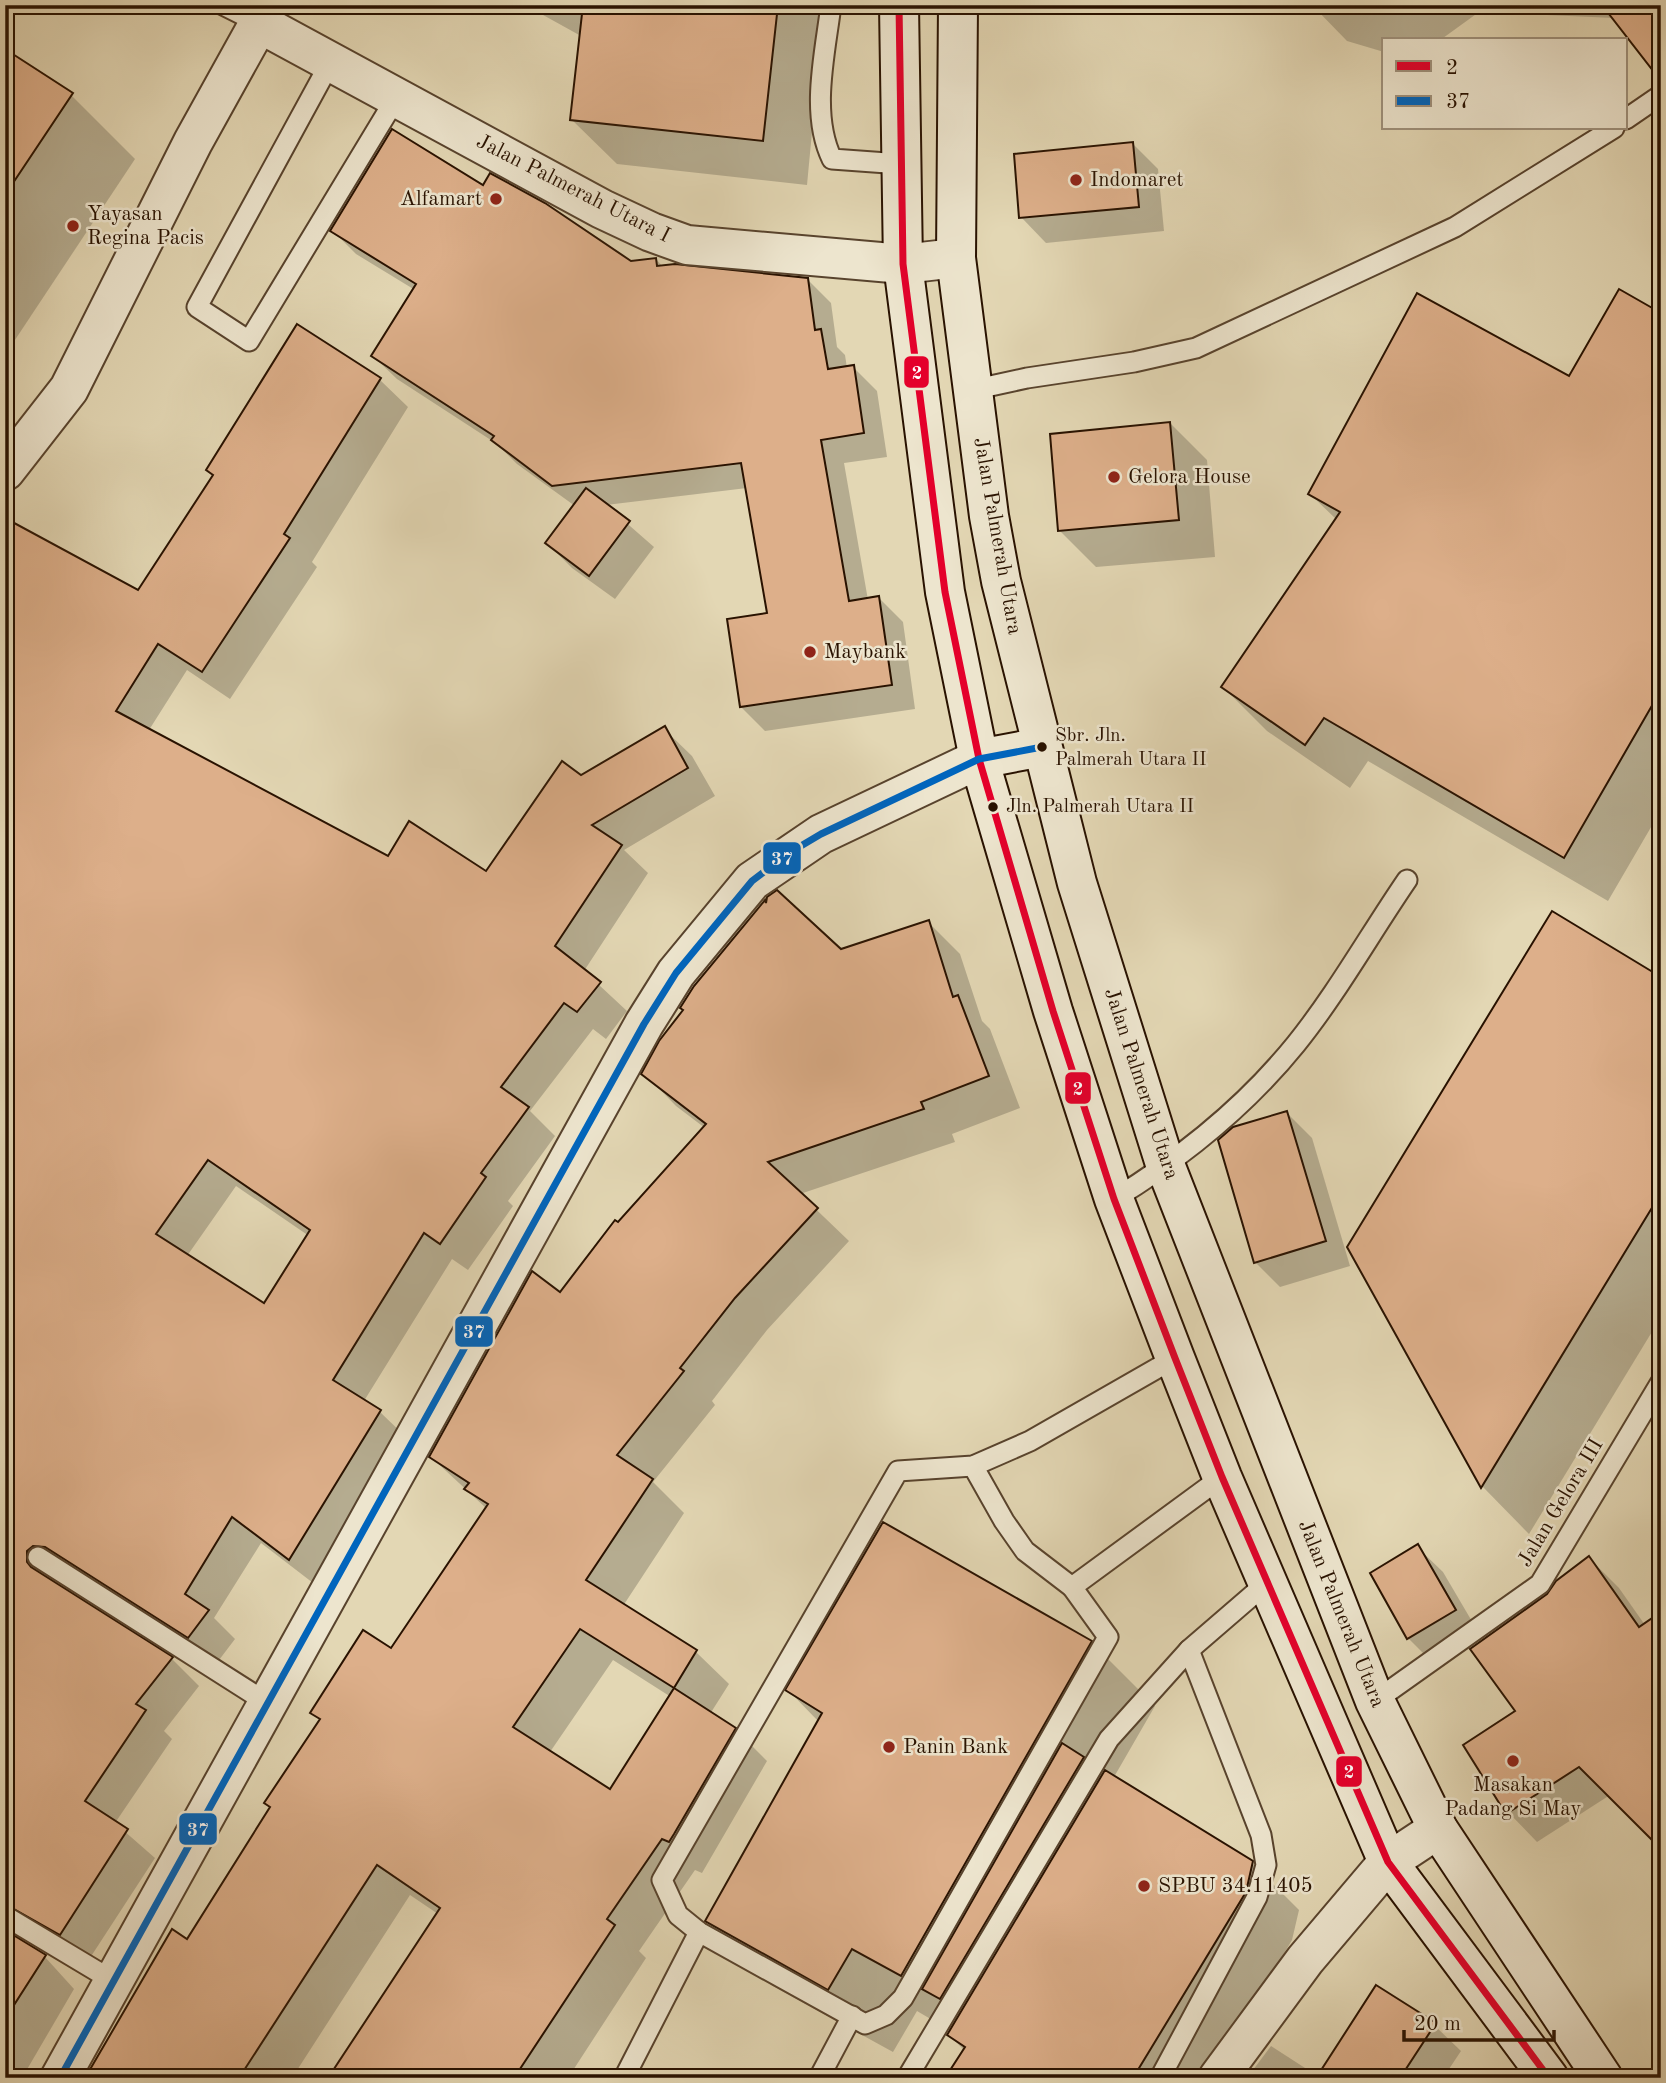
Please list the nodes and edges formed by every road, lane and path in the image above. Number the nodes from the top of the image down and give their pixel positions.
1 (223, 5) edge
2 (831, 5) edge
3 (899, 5) edge
4 (958, 5) edge
5 (262, 14) edge
6 (330, 63) junction
7 (1661, 95) edge
8 (396, 98) junction
9 (1628, 119) edge
10 (1611, 130) edge
11 (901, 164) junction
12 (956, 258) junction
13 (903, 264) junction
14 (972, 390) junction
15 (5, 471) edge
16 (1001, 581) junction
17 (945, 592) junction
18 (1042, 747) junction
19 (979, 760) junction
20 (1407, 880) dead end
21 (1166, 1167) junction
22 (1114, 1199) junction
23 (1174, 1358) junction
24 (1661, 1382) edge
25 (1276, 1449) junction
26 (973, 1466) junction
27 (1222, 1477) junction
28 (1313, 1547) junction
29 (38, 1557) dead end
30 (1269, 1581) junction
31 (1072, 1587) junction
32 (1189, 1650) junction
33 (1375, 1700) junction
34 (269, 1704) junction
35 (1438, 1829) junction
36 (1388, 1862) junction
37 (5, 1916) edge
38 (699, 1933) junction
39 (115, 1982) junction
40 (852, 2016) junction
41 (60, 2078) edge
42 (624, 2078) edge
43 (820, 2078) edge
44 (907, 2078) edge
45 (1160, 2078) edge
46 (1218, 2078) edge
47 (1549, 2078) edge
48 (1603, 2078) edge

1 - 5 lane
2 - 11 lane
3 - 11 main road
4 - 12 main road, Jalan Palmerah Utara
5 - 6 main road, Jalan Palmerah Utara I
5 - 15 main road
6 - 8 main road, Jalan Palmerah Utara I
6 - 8 lane
7 - 9 lane
8 - 13 main road, Jalan Palmerah Utara I
10 - 14 lane
11 - 13 main road
12 - 13 main road, Jalan Palmerah Utara I
12 - 14 main road, Jalan Palmerah Utara
13 - 17 main road
14 - 16 main road, Jalan Palmerah Utara
16 - 17 main road
16 - 18 main road, Jalan Palmerah Utara
17 - 19 main road
18 - 19 main road
18 - 21 main road, Jalan Palmerah Utara
19 - 22 main road
19 - 34 main road
20 - 21 lane
21 - 22 lane
21 - 25 main road, Jalan Palmerah Utara
22 - 23 main road
23 - 26 lane
23 - 27 main road
24 - 33 lane, Jalan Gelora III
25 - 27 main road
25 - 28 main road, Jalan Palmerah Utara
26 - 31 lane
26 - 38 lane
27 - 30 main road
27 - 31 lane
28 - 30 main road
28 - 33 main road, Jalan Palmerah Utara
29 - 34 lane
30 - 32 lane
30 - 36 main road
31 - 40 lane
32 - 44 lane
32 - 45 lane
33 - 35 main road, Jalan Palmerah Utara
34 - 39 main road
35 - 36 main road
35 - 48 main road, Jalan Palmerah Utara
36 - 46 main road
36 - 47 main road
37 - 39 lane
38 - 40 lane
38 - 42 lane
39 - 41 main road
40 - 43 lane

